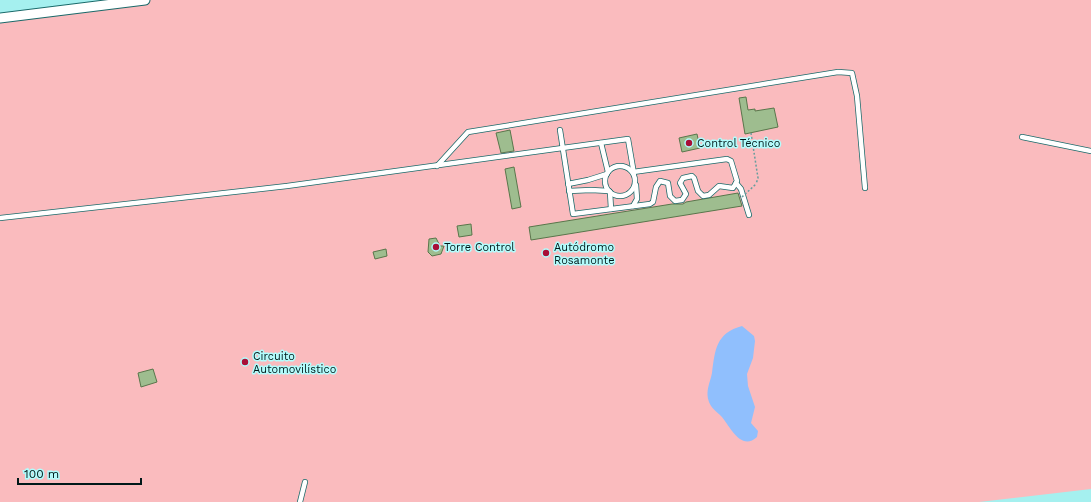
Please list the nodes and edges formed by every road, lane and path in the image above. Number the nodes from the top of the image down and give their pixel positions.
1 (61, 0) edge
2 (145, 0) edge
3 (72, 4) edge
4 (62, 10) junction
5 (0, 18) edge
6 (560, 130) dead end
7 (751, 133) dead end
8 (1022, 136) dead end
9 (601, 143) junction
10 (563, 149) junction
11 (1091, 151) edge
12 (436, 166) junction
13 (607, 173) junction
14 (634, 173) junction
15 (635, 181) junction
16 (736, 183) junction
17 (568, 184) junction
18 (865, 188) dead end
19 (569, 192) junction
20 (609, 192) junction
21 (742, 197) dead end
22 (633, 206) junction
23 (611, 209) junction
24 (749, 215) dead end
25 (0, 218) edge
26 (305, 482) dead end
27 (300, 502) edge

1 - 4 street
2 - 3 street
3 - 4 street
4 - 5 street
6 - 10 lane
7 - 21 path, bridge
8 - 11 lane
9 - 10 lane
9 - 13 lane
9 - 14 lane
10 - 12 lane
10 - 17 lane
12 - 18 lane
12 - 25 lane
13 - 14 lane
13 - 17 lane
13 - 20 lane
14 - 15 lane
14 - 16 lane
15 - 20 lane
15 - 22 lane
16 - 22 lane
16 - 24 lane
17 - 19 lane
19 - 20 lane
19 - 23 lane
20 - 23 lane
22 - 23 lane
26 - 27 lane

